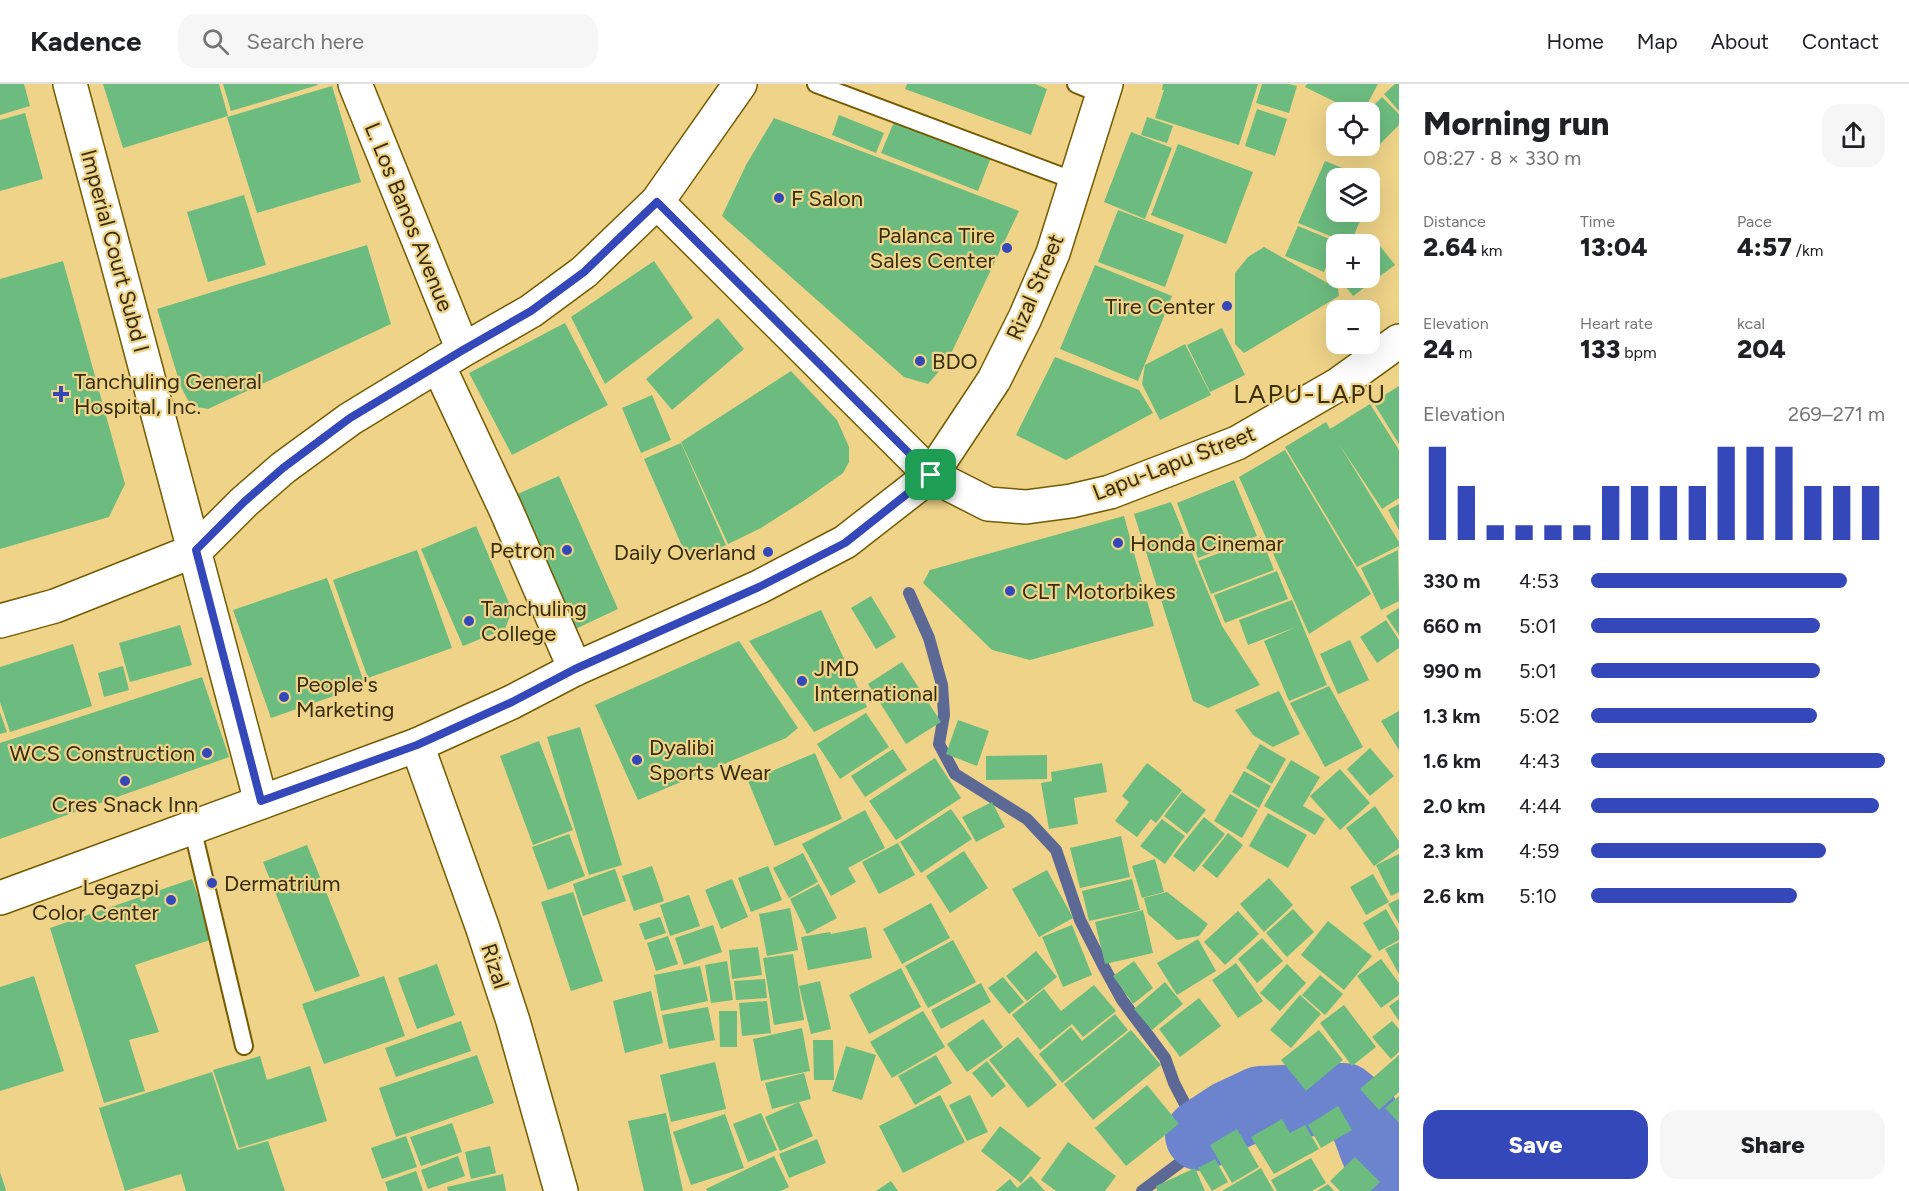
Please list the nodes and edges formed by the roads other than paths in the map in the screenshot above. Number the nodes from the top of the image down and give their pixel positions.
1 (70, 84) edge
2 (355, 84) edge
3 (740, 84) edge
4 (816, 84) edge
5 (1095, 88) edge
6 (1075, 181) junction
7 (657, 202) junction
8 (1399, 341) edge
9 (450, 357) junction
10 (931, 475) junction
11 (196, 550) junction
12 (0, 621) edge
13 (575, 669) junction
14 (417, 745) junction
15 (261, 801) junction
16 (192, 827) junction
17 (0, 898) edge
18 (244, 1046) dead end
19 (561, 1191) edge

1 - 11 street, Imperial Court Subd I
2 - 9 street, L. Los Banos Avenue
3 - 7 street
4 - 6 lane
5 - 6 street, Rizal Street
6 - 10 street, Rizal Street
7 - 9 street
7 - 10 street, Lapu-Lapu Street
8 - 10 street, Lapu-Lapu Street
9 - 11 street
9 - 13 street, L. Los Banos Avenue
10 - 13 street, Rizal Street
11 - 12 street
11 - 15 street, Imperial Court Subd I
13 - 14 street, Rizal Street
14 - 15 street, Rizal Street
14 - 19 street, Rizal
15 - 16 street, Rizal Street
16 - 17 street, Rizal Street
16 - 18 lane

